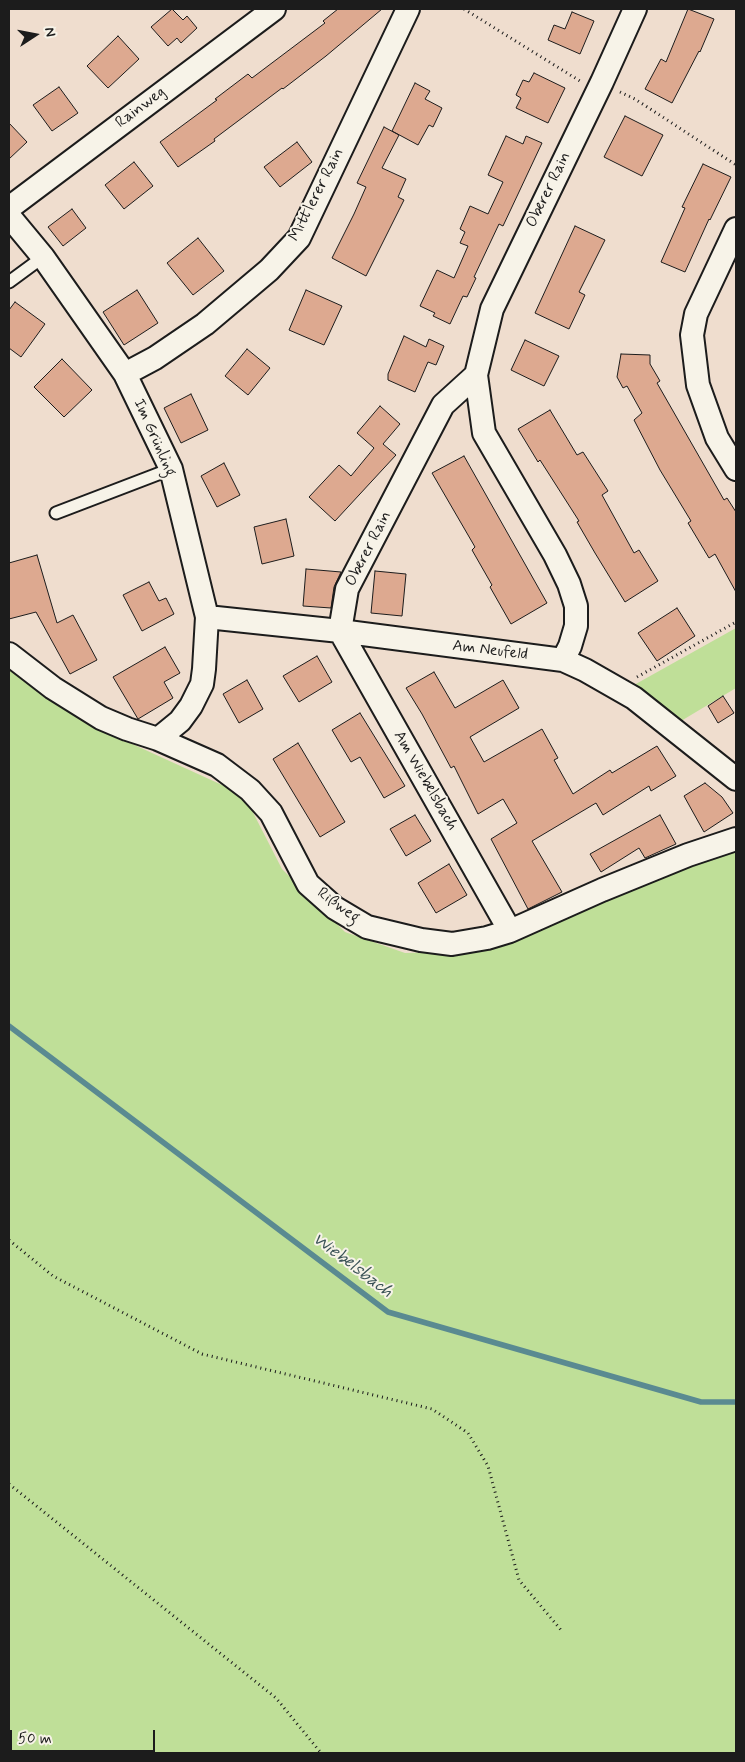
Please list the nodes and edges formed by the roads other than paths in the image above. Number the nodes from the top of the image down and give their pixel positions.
1 (274, 9) edge
2 (408, 9) edge
3 (635, 9) edge
4 (9, 208) edge
5 (9, 216) edge
6 (736, 229) edge
7 (43, 257) junction
8 (9, 282) edge
9 (125, 374) junction
10 (476, 375) junction
11 (171, 469) junction
12 (736, 469) edge
13 (56, 513) dead end
14 (207, 617) junction
15 (340, 631) junction
16 (9, 654) edge
17 (563, 660) junction
18 (158, 739) junction
19 (736, 779) edge
20 (736, 839) edge
21 (510, 931) junction

1 - 4 street, Rainweg
2 - 9 street, Mittlerer Rain
3 - 10 street, Oberer Rain
5 - 7 street, Im Grünling
6 - 12 street
7 - 8 lane
7 - 9 street, Im Grünling
9 - 11 street, Im Grünling
10 - 15 street, Oberer Rain
10 - 17 street, Oberer Rain
11 - 13 lane
11 - 14 street, Im Grünling
14 - 15 street, Am Neufeld
14 - 18 street, Im Grünling
15 - 17 street, Am Neufeld
15 - 21 street, Am Wiebelsbach
16 - 18 street, Rißweg
17 - 19 street, Am Neufeld
18 - 21 street, Rißweg
20 - 21 street, Rißweg

